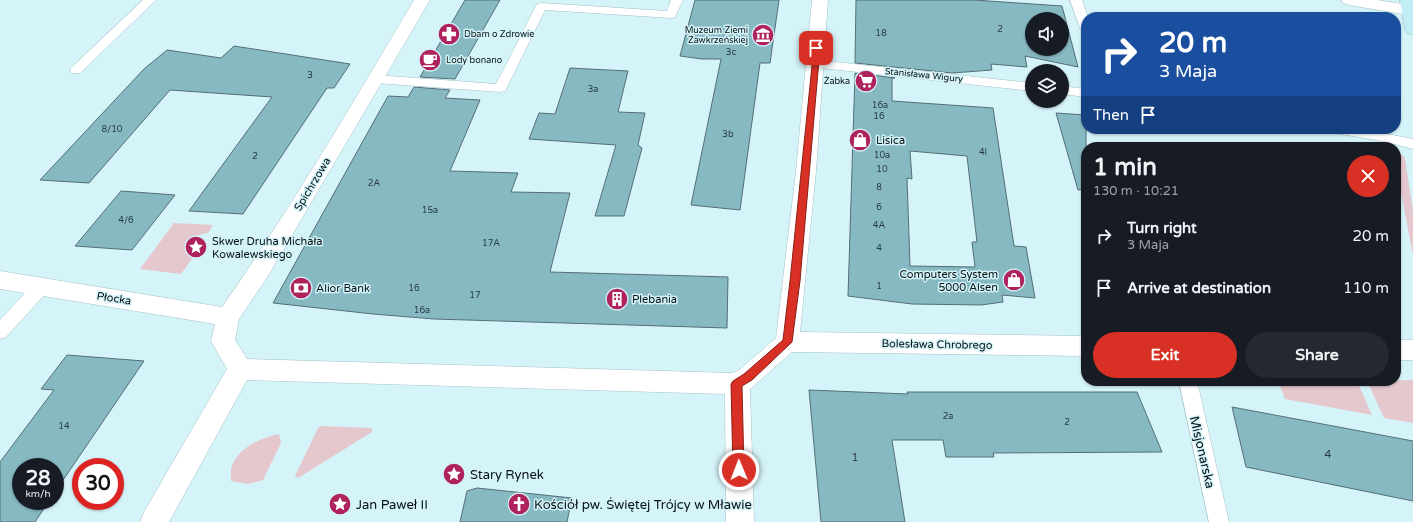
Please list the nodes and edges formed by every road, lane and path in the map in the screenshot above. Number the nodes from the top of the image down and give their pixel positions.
1 (150, 0) edge
2 (422, 0) edge
3 (677, 0) edge
4 (820, 0) edge
5 (1076, 0) edge
6 (1349, 0) edge
7 (1409, 5) edge
8 (1081, 14) edge
9 (1413, 30) edge
10 (816, 64) junction
11 (76, 70) dead end
12 (376, 79) junction
13 (1025, 86) edge
14 (1069, 91) edge
15 (1081, 92) edge
16 (1365, 134) edge
17 (1413, 144) edge
18 (0, 280) edge
19 (42, 286) junction
20 (228, 317) junction
21 (0, 332) edge
22 (787, 342) junction
23 (1081, 346) edge
24 (1401, 350) edge
25 (1413, 350) edge
26 (240, 369) junction
27 (737, 384) junction
28 (1189, 386) edge
29 (154, 522) edge
30 (740, 522) edge
31 (1218, 522) edge

1 - 11 lane
2 - 12 street, Spichrzowa
3 - 12 lane
4 - 10 street
5 - 8 lane
6 - 7 street
7 - 9 main road
10 - 13 lane, Stanisława Wigury
10 - 22 street
12 - 20 street, Spichrzowa
14 - 15 lane
16 - 17 lane
18 - 19 street, Płocka
19 - 20 street, Płocka
19 - 21 lane
20 - 26 street, Spichrzowa
22 - 23 street, Bolesława Chrobrego
22 - 27 street
24 - 25 street
26 - 27 street
26 - 29 street
27 - 30 street
28 - 31 lane, Misjonarska

